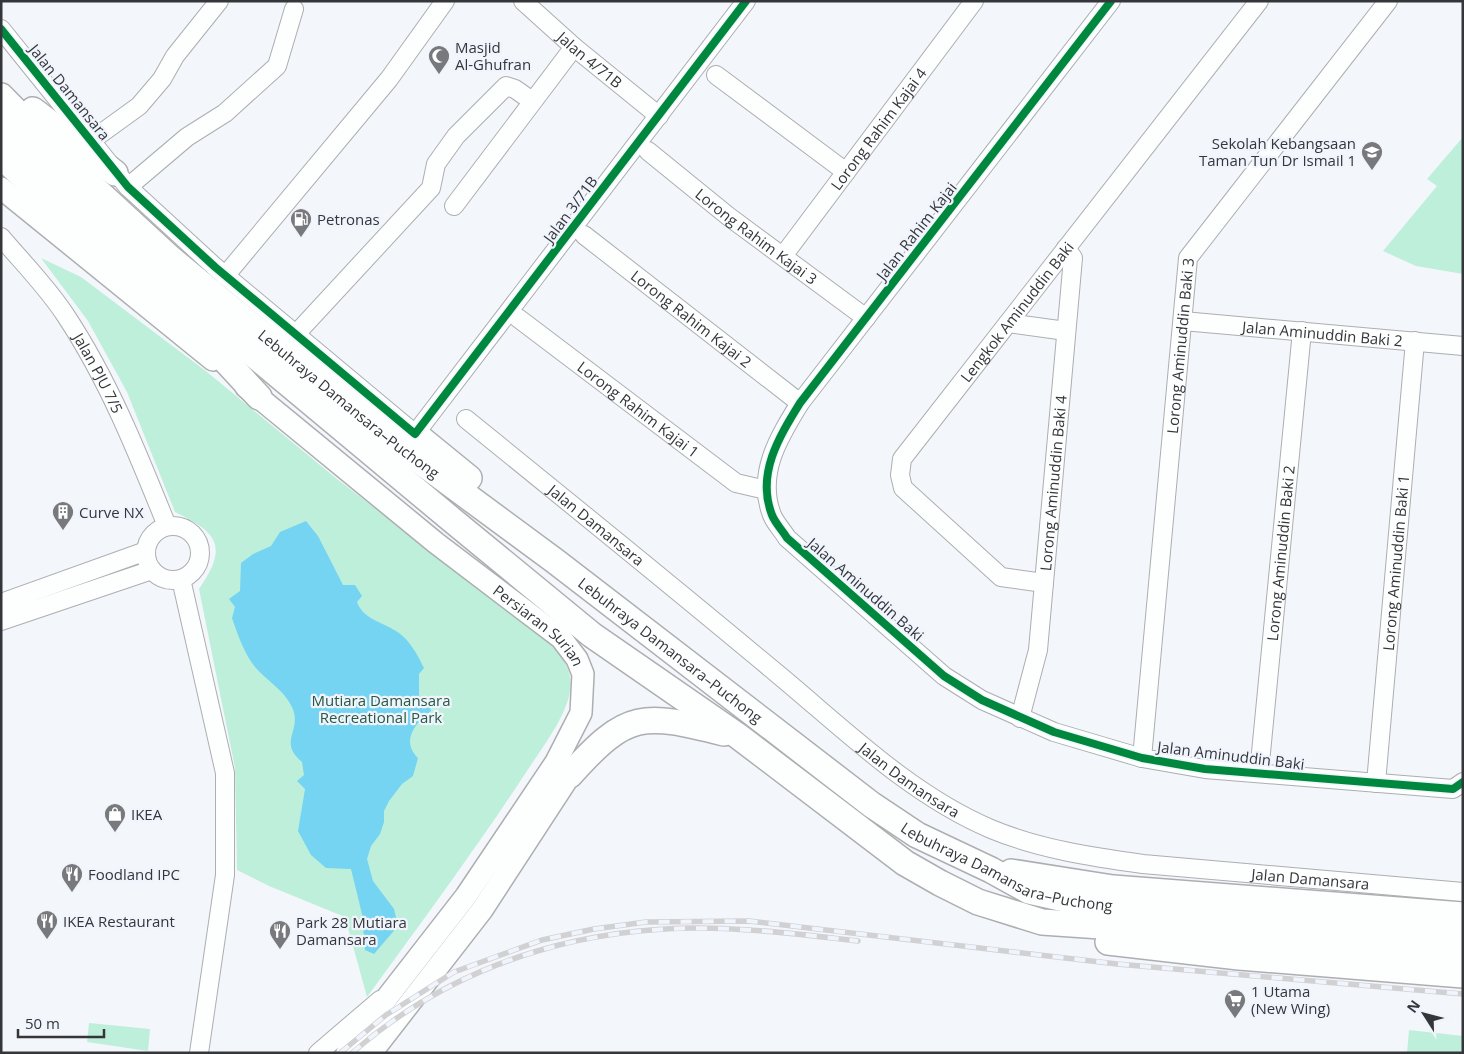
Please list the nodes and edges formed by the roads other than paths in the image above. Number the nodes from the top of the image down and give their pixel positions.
1 (219, 1) edge
2 (445, 1) edge
3 (523, 1) edge
4 (746, 1) edge
5 (1111, 1) edge
6 (1259, 1) edge
7 (1388, 1) edge
8 (970, 3) edge
9 (294, 9) dead end
10 (1, 28) edge
11 (574, 47) junction
12 (716, 75) dead end
13 (1, 90) edge
14 (1, 96) edge
15 (532, 101) junction
16 (659, 116) junction
17 (1, 126) edge
18 (648, 151) dead end
19 (1, 156) edge
20 (109, 164) junction
21 (846, 172) junction
22 (1, 188) edge
23 (454, 206) dead end
24 (584, 235) dead end
25 (1, 237) edge
26 (1066, 248) junction
27 (782, 256) junction
28 (225, 276) junction
29 (166, 310) junction
30 (518, 318) dead end
31 (866, 318) junction
32 (1183, 321) junction
33 (1008, 323) junction
34 (1066, 331) junction
35 (1302, 332) junction
36 (296, 334) junction
37 (1416, 341) junction
38 (1463, 346) edge
39 (259, 397) joint
40 (800, 403) junction
41 (466, 419) dead end
42 (415, 434) junction
43 (766, 490) junction
44 (452, 520) junction
45 (167, 526) junction
46 (146, 551) junction
47 (555, 561) junction
48 (152, 570) junction
49 (181, 579) junction
50 (1044, 583) junction
51 (1, 603) edge
52 (1, 621) edge
53 (1020, 718) junction
54 (738, 736) junction
55 (1142, 758) junction
56 (1259, 773) junction
57 (570, 775) joint
58 (1463, 782) edge
59 (1376, 783) junction
60 (991, 870) junction
61 (1463, 892) edge
62 (1463, 915) edge
63 (1042, 922) junction
64 (1240, 930) junction
65 (1463, 936) edge
66 (1463, 956) edge
67 (1463, 975) edge
68 (388, 995) junction
69 (199, 1050) edge
70 (318, 1053) edge
71 (347, 1053) edge
72 (371, 1053) edge

1 - 20 street
2 - 28 street
3 - 11 street, Jalan 4/71B
4 - 16 street, Jalan 3/71B
5 - 31 street, Jalan Rahim Kajai
6 - 26 street, Lengkok Aminuddin Baki
7 - 32 street, Lorong Aminuddin Baki 3
8 - 21 street, Lorong Rahim Kajai 4
9 - 20 street
10 - 20 street, Jalan Damansara
11 - 15 street
11 - 16 street, Jalan 4/71B
12 - 21 street
13 - 20 highway
14 - 47 highway, Lebuhraya Damansara–Puchong
15 - 23 street
15 - 36 street
16 - 42 street, Jalan 3/71B
17 - 44 highway, Lebuhraya Damansara–Puchong
18 - 27 street, Lorong Rahim Kajai 3
19 - 29 highway
20 - 28 street, Jalan Damansara
21 - 27 street, Lorong Rahim Kajai 4
22 - 29 main road
24 - 40 street, Lorong Rahim Kajai 2
25 - 45 street, Jalan PJU 7/5
26 - 33 street, Lengkok Aminuddin Baki
26 - 34 street, Lorong Aminuddin Baki 4
27 - 31 street, Lorong Rahim Kajai 3
28 - 36 street, Jalan Damansara
29 - 39 highway
29 - 44 highway
30 - 43 street, Lorong Rahim Kajai 1
31 - 40 street, Jalan Rahim Kajai
32 - 35 street, Jalan Aminuddin Baki 2
32 - 55 street, Lorong Aminuddin Baki 3
33 - 34 street
33 - 50 street, Lengkok Aminuddin Baki
34 - 50 street, Lorong Aminuddin Baki 4
35 - 37 street, Jalan Aminuddin Baki 2
35 - 56 street, Lorong Aminuddin Baki 2
36 - 42 street, Jalan Damansara
37 - 38 street, Jalan Aminuddin Baki 2
37 - 59 street, Lorong Aminuddin Baki 1
39 - 68 main road, Persiaran Surian
40 - 43 street, Jalan Rahim Kajai
41 - 61 street, Jalan Damansara
42 - 47 highway
43 - 53 street, Jalan Aminuddin Baki
44 - 54 highway, Lebuhraya Damansara–Puchong
45 - 46 street
45 - 49 street
46 - 48 street
46 - 51 street
47 - 60 highway, Lebuhraya Damansara–Puchong
48 - 49 street
48 - 52 street
49 - 69 street
50 - 53 street, Lorong Aminuddin Baki 4
53 - 55 street, Jalan Aminuddin Baki
54 - 57 highway
54 - 63 highway, Lebuhraya Damansara–Puchong
55 - 56 street, Jalan Aminuddin Baki
56 - 59 street, Jalan Aminuddin Baki
57 - 72 main road
58 - 59 street, Jalan Aminuddin Baki
60 - 62 highway
60 - 64 highway, Lebuhraya Damansara–Puchong
63 - 64 highway, Lebuhraya Damansara–Puchong
63 - 67 highway
64 - 65 highway, Lebuhraya Damansara–Puchong
64 - 66 highway, Lebuhraya Damansara–Puchong
68 - 70 street, Persiaran Surian
68 - 71 main road, Persiaran Surian

